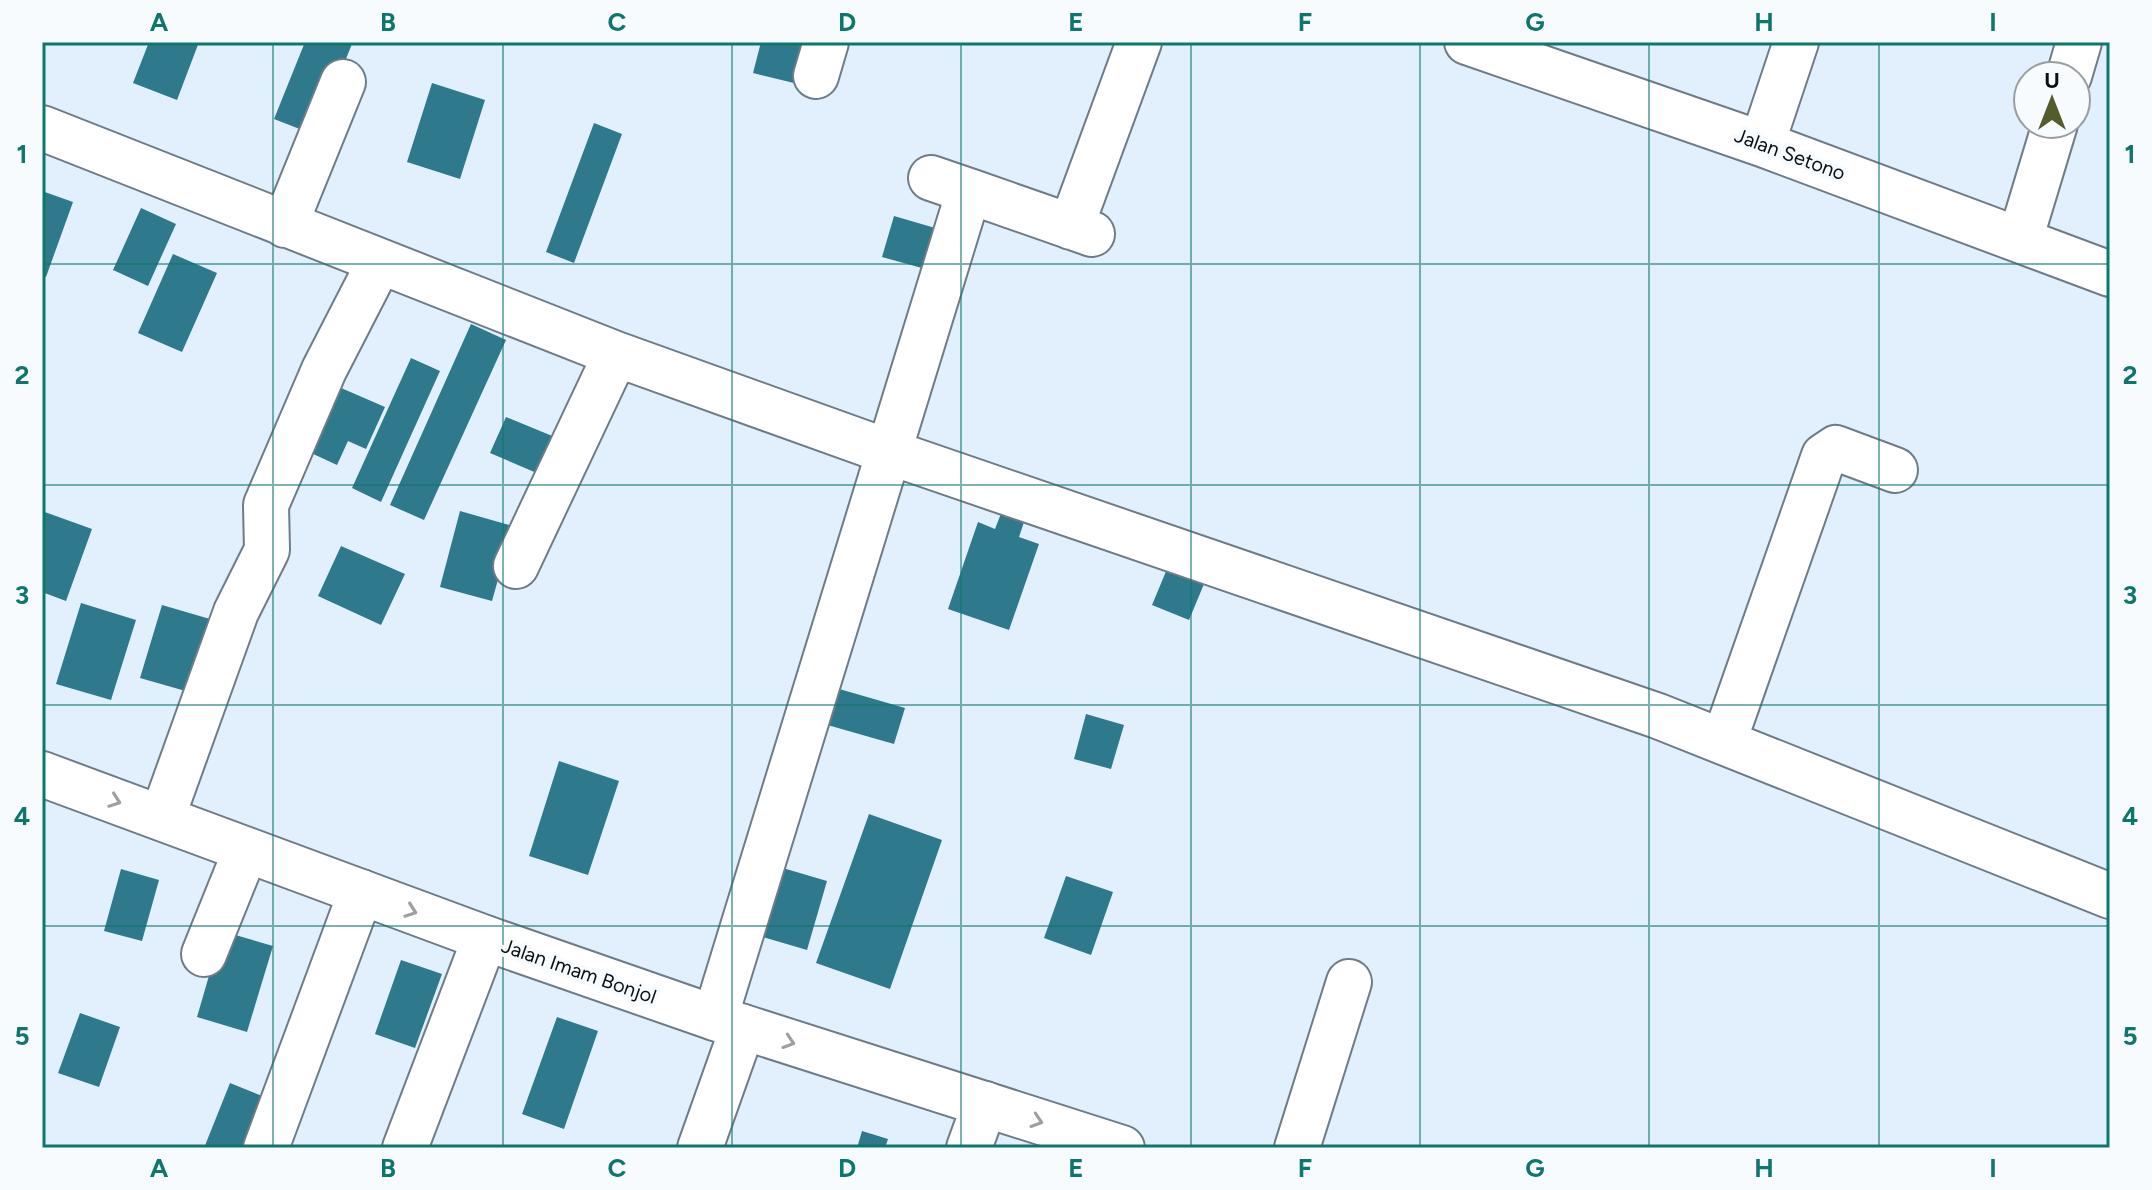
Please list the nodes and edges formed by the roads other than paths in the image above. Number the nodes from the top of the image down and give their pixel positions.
1 (1139, 42) edge
2 (1467, 42) edge
3 (1796, 42) edge
4 (343, 82) dead end
5 (42, 128) edge
6 (2050, 140) edge
7 (1762, 144) junction
8 (285, 225) junction
9 (2020, 240) junction
10 (379, 263) junction
11 (2110, 274) edge
12 (616, 354) junction
13 (889, 452) junction
14 (1895, 470) dead end
15 (516, 566) dead end
16 (1724, 741) junction
17 (42, 774) edge
18 (162, 818) junction
19 (246, 850) junction
20 (361, 892) junction
21 (2110, 896) edge
22 (485, 938) junction
23 (204, 954) dead end
24 (1349, 982) dead end
25 (729, 1023) junction
26 (985, 1104) junction
27 (266, 1148) edge
28 (405, 1148) edge
29 (700, 1148) edge
30 (969, 1148) edge
31 (1122, 1148) edge
32 (1297, 1148) edge

1 - 13 street
2 - 7 street, Jalan Setono
3 - 7 street
4 - 8 street
5 - 8 street
6 - 9 street
7 - 9 street, Jalan Setono
8 - 10 street
9 - 11 street, Jalan Setono
10 - 12 street
10 - 18 street
12 - 13 street
12 - 15 street
13 - 16 street
13 - 25 street
14 - 16 street
16 - 21 street
17 -> 18 street, Jalan Imam Bonjol
18 - 19 street, Jalan Imam Bonjol
19 - 20 street, Jalan Imam Bonjol
19 - 23 street
20 -> 22 street, Jalan Imam Bonjol
20 - 27 street
22 - 25 street, Jalan Imam Bonjol
22 - 28 street
24 - 32 street
25 -> 26 street, Jalan Imam Bonjol
25 - 29 street
26 - 30 street
26 -> 31 street, Jalan Imam Bonjol

